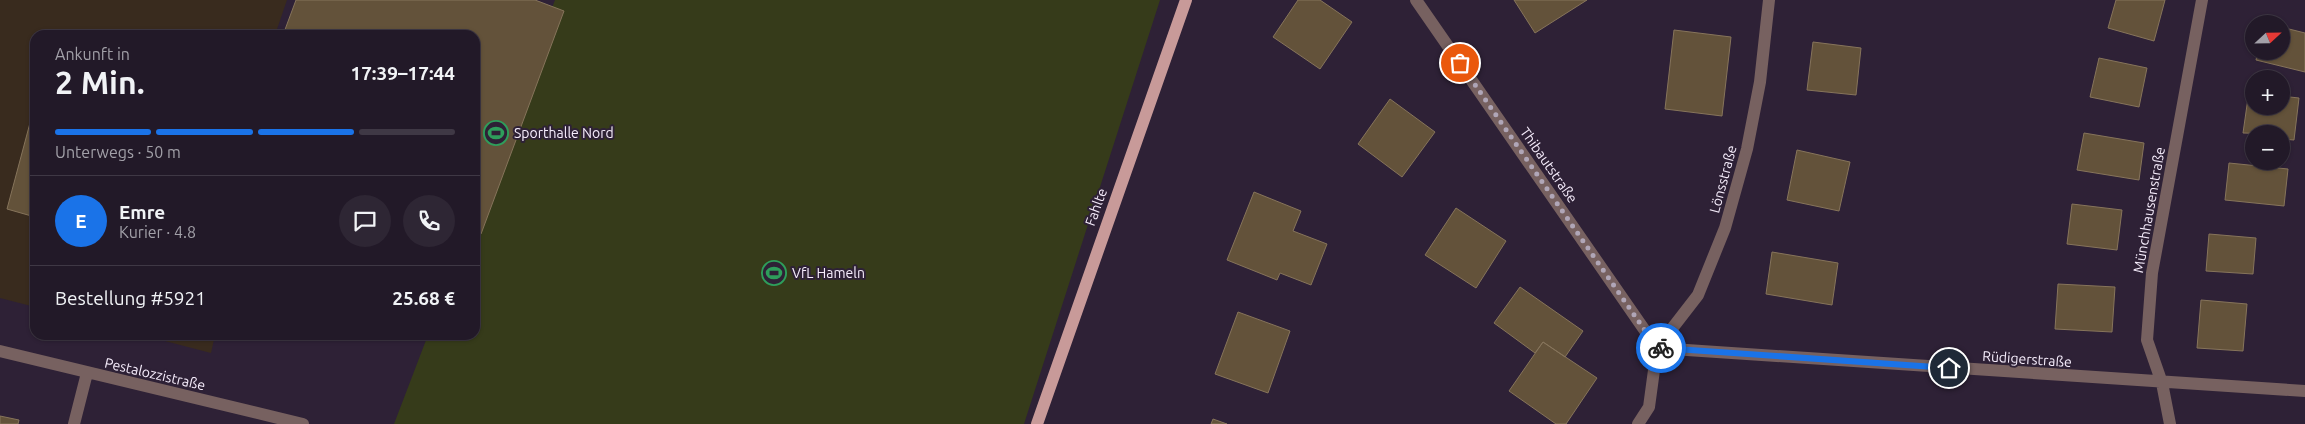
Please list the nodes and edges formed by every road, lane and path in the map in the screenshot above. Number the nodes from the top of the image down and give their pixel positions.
1 (1186, 0) edge
2 (1416, 0) edge
3 (1769, 0) edge
4 (2202, 0) edge
5 (1657, 348) junction
6 (0, 351) edge
7 (87, 373) junction
8 (2162, 383) junction
9 (2305, 391) edge
10 (74, 424) edge
11 (303, 424) edge
12 (1037, 424) edge
13 (1638, 424) edge
14 (2170, 424) edge

1 - 12 main road, Fahlte
2 - 5 street, Thibautstraße
3 - 5 street, Lönsstraße
4 - 8 street, Münchhausenstraße
5 - 8 street, Rüdigerstraße
5 - 13 street
6 - 7 street, Pestalozzistraße
7 - 10 street
7 - 11 street, Pestalozzistraße
8 - 9 street, Rüdigerstraße
8 - 14 street, Münchhausenstraße

